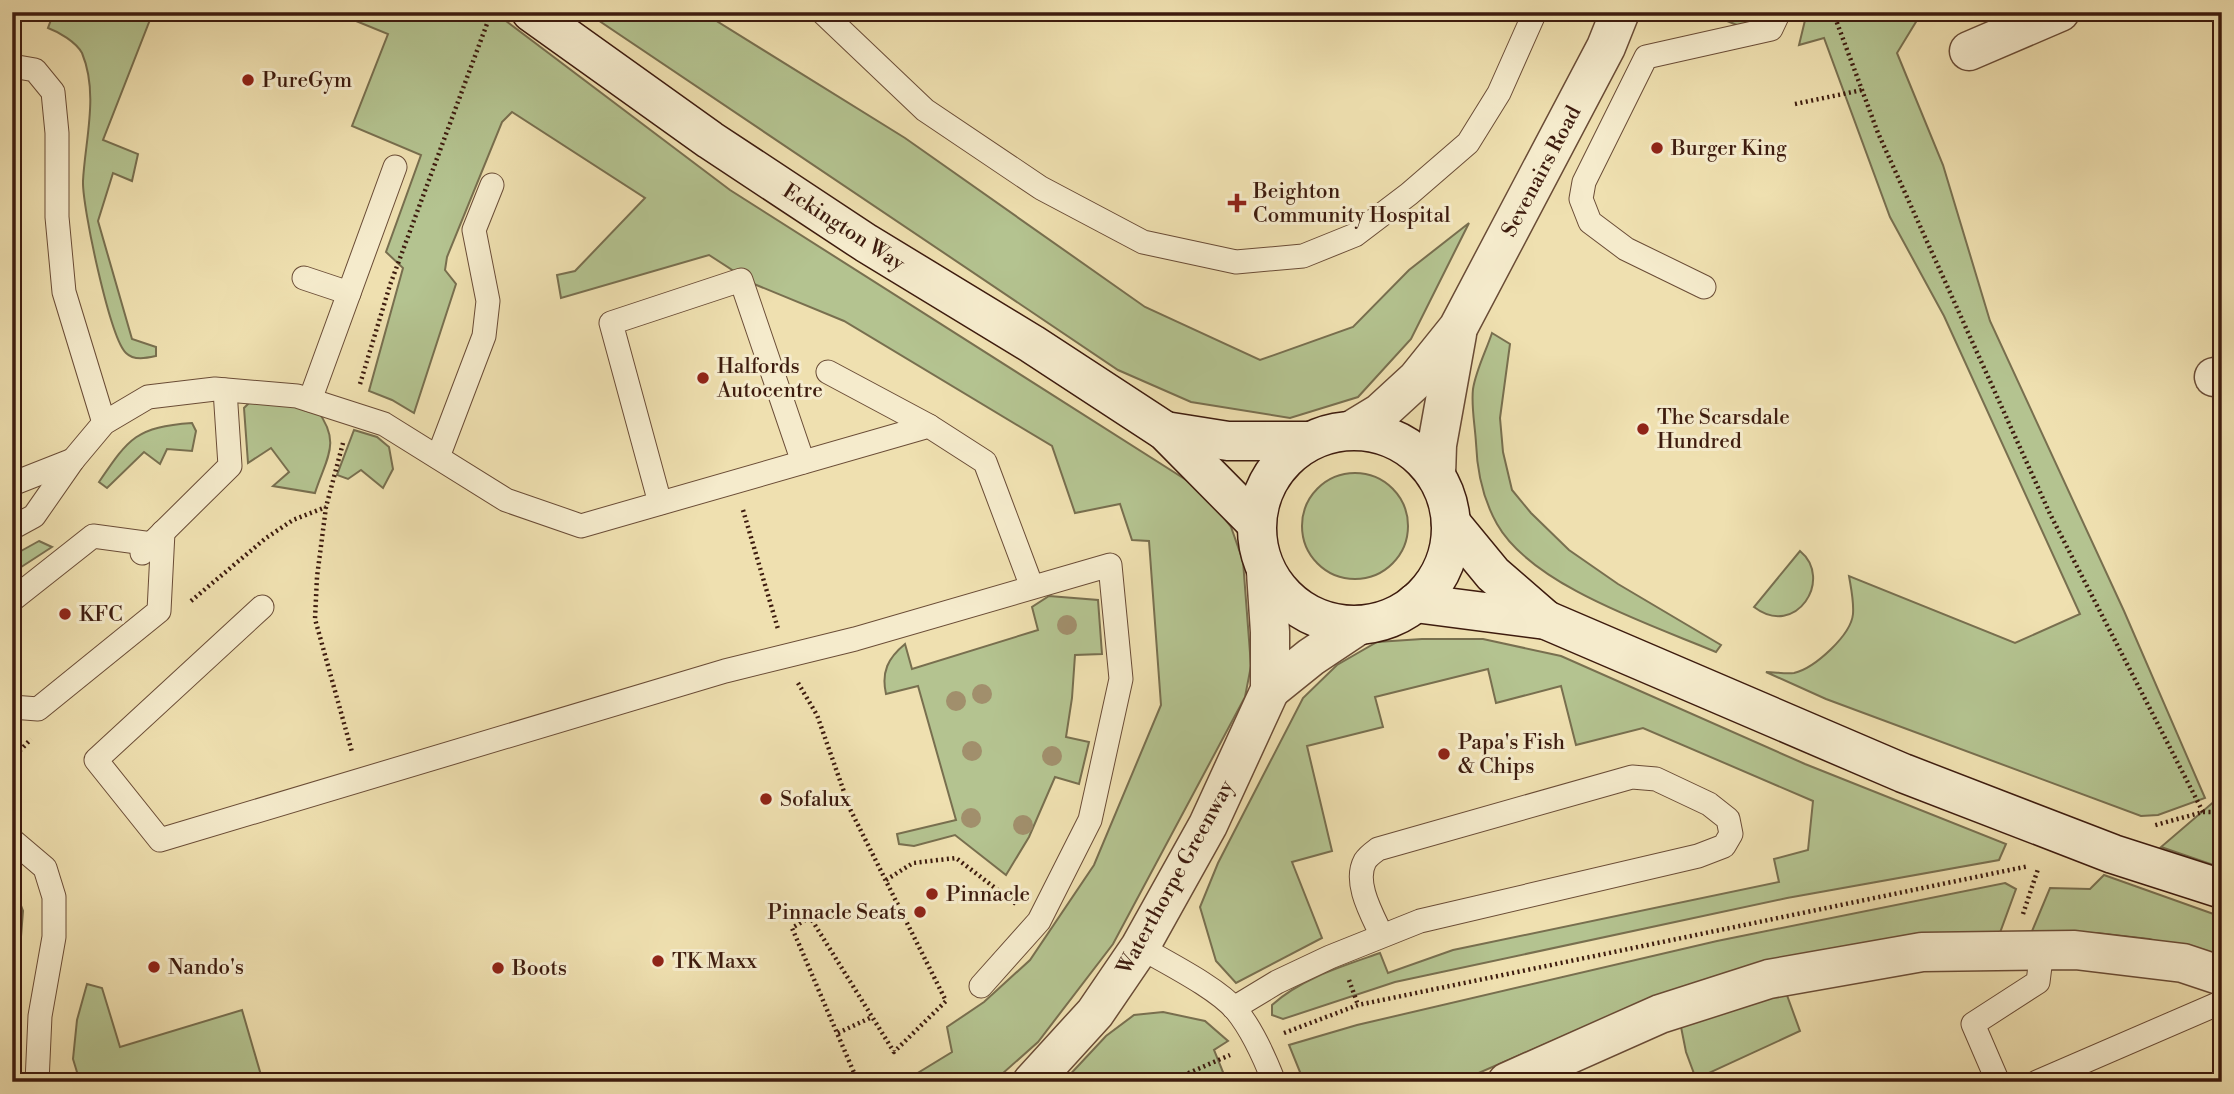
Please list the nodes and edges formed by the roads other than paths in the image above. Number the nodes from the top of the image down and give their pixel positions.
1 (531, 12) edge
2 (822, 12) edge
3 (1535, 12) edge
4 (1620, 12) edge
5 (2060, 12) edge
6 (1775, 21) edge
7 (1969, 51) dead end
8 (12, 66) edge
9 (395, 167) dead end
10 (492, 185) dead end
11 (304, 278) dead end
12 (1704, 287) dead end
13 (349, 293) junction
14 (1458, 328) junction
15 (828, 372) dead end
16 (225, 390) junction
17 (310, 400) junction
18 (104, 423) junction
19 (929, 426) junction
20 (1352, 430) junction
21 (1165, 431) junction
22 (1307, 441) junction
23 (438, 457) junction
24 (73, 460) junction
25 (803, 462) junction
26 (1436, 475) junction
27 (12, 484) edge
28 (660, 503) junction
29 (1256, 523) junction
30 (1451, 523) junction
31 (12, 528) edge
32 (152, 543) junction
33 (1266, 572) junction
34 (1032, 587) junction
35 (12, 600) edge
36 (1415, 603) junction
37 (262, 607) dead end
38 (1546, 620) junction
39 (1359, 625) junction
40 (1270, 690) junction
41 (12, 707) edge
42 (12, 840) edge
43 (2222, 889) edge
44 (1382, 936) junction
45 (1140, 947) junction
46 (2042, 950) junction
47 (2222, 976) edge
48 (981, 986) dead end
49 (2222, 1002) edge
50 (1234, 1008) junction
51 (37, 1082) edge
52 (1032, 1082) edge
53 (1274, 1082) edge
54 (1507, 1082) edge
55 (1998, 1082) edge
56 (2037, 1082) edge

1 - 21 main road, Eckington Way
2 - 3 lane
4 - 14 main road, Sevenairs Road
5 - 7 main road
6 - 12 lane
8 - 18 lane
9 - 13 lane
10 - 23 lane
11 - 13 lane
13 - 17 lane
14 - 20 main road, Sevenairs Road
14 - 26 main road, Sevenairs Road
15 - 19 lane
16 - 17 lane
16 - 18 lane
16 - 32 lane
17 - 23 lane
18 - 24 lane
19 - 25 lane
19 - 34 lane
20 - 22 main road
20 - 26 main road
21 - 22 main road, Eckington Way
21 - 29 main road, Eckington Way
22 - 29 main road
23 - 28 lane
24 - 27 lane
24 - 31 lane
25 - 28 lane
25 - 28 lane
26 - 30 main road
29 - 33 main road
30 - 36 main road
30 - 38 main road
32 - 35 lane
32 - 41 lane
33 - 39 main road
33 - 40 main road, Waterthorpe Greenway
34 - 37 lane
34 - 48 lane
36 - 38 main road
36 - 39 main road
38 - 43 main road
39 - 40 main road, Waterthorpe Greenway
40 - 45 main road, Waterthorpe Greenway
42 - 51 lane
44 - 44 lane
44 - 50 lane
45 - 50 lane
45 - 52 main road, Waterthorpe Greenway
46 - 47 main road
46 - 54 main road
46 - 55 lane
49 - 56 lane
50 - 53 lane

